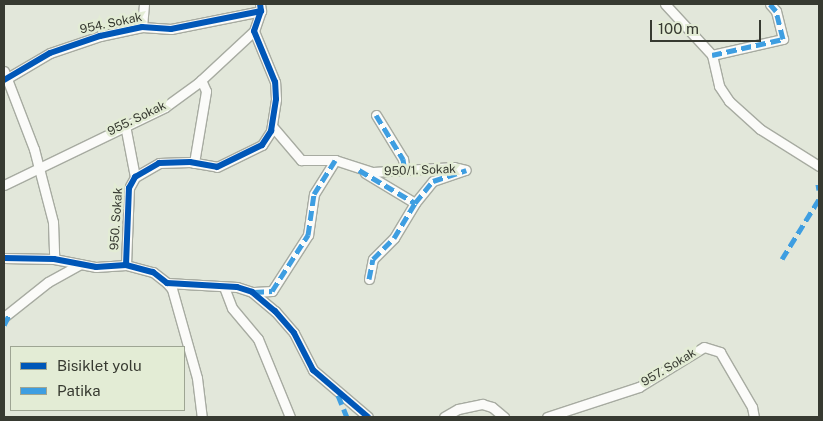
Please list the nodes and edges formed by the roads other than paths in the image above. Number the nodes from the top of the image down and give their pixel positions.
1 (144, 4) edge
2 (664, 4) edge
3 (770, 4) edge
4 (261, 8) edge
5 (142, 27) junction
6 (254, 31) junction
7 (712, 55) junction
8 (5, 77) edge
9 (201, 80) junction
10 (376, 114) dead end
11 (125, 125) junction
12 (272, 126) junction
13 (335, 160) junction
14 (194, 163) junction
15 (819, 166) edge
16 (38, 168) junction
17 (359, 170) junction
18 (405, 171) junction
19 (135, 176) junction
20 (4, 185) edge
21 (414, 203) junction
22 (4, 258) edge
23 (54, 259) junction
24 (80, 264) junction
25 (126, 265) junction
26 (369, 279) dead end
27 (167, 284) junction
28 (224, 287) junction
29 (252, 292) junction
30 (7, 315) edge
31 (4, 325) edge
32 (202, 417) edge
33 (290, 417) edge
34 (368, 417) edge
35 (444, 417) edge
36 (504, 417) edge
37 (547, 417) edge
38 (754, 417) edge

1 - 5 street
2 - 7 street
3 - 7 street
4 - 5 street, 954. Sokak
4 - 6 street
5 - 8 street, 954. Sokak
6 - 9 street, 955. Sokak
6 - 12 street, 950. Sokak
7 - 15 street
8 - 16 street
9 - 11 street, 955. Sokak
9 - 14 street
10 - 18 street
11 - 16 street, 955. Sokak
11 - 19 street
12 - 13 street, 950/1. Sokak
12 - 14 street, 950. Sokak
13 - 17 street, 950/1. Sokak
13 - 29 street
14 - 19 street, 950. Sokak
16 - 20 street, 955. Sokak
16 - 23 street
17 - 18 street, 950/1. Sokak
17 - 21 street
18 - 21 street, 950/1. Sokak
19 - 25 street, 950. Sokak
21 - 26 street
22 - 23 street, 950. Sokak
23 - 24 street, 950. Sokak
24 - 25 street, 950. Sokak
24 - 30 street
25 - 27 street
27 - 28 street
27 - 32 street
28 - 29 street
28 - 33 street
29 - 34 street
30 - 31 street
35 - 36 street
37 - 38 street, 957. Sokak

